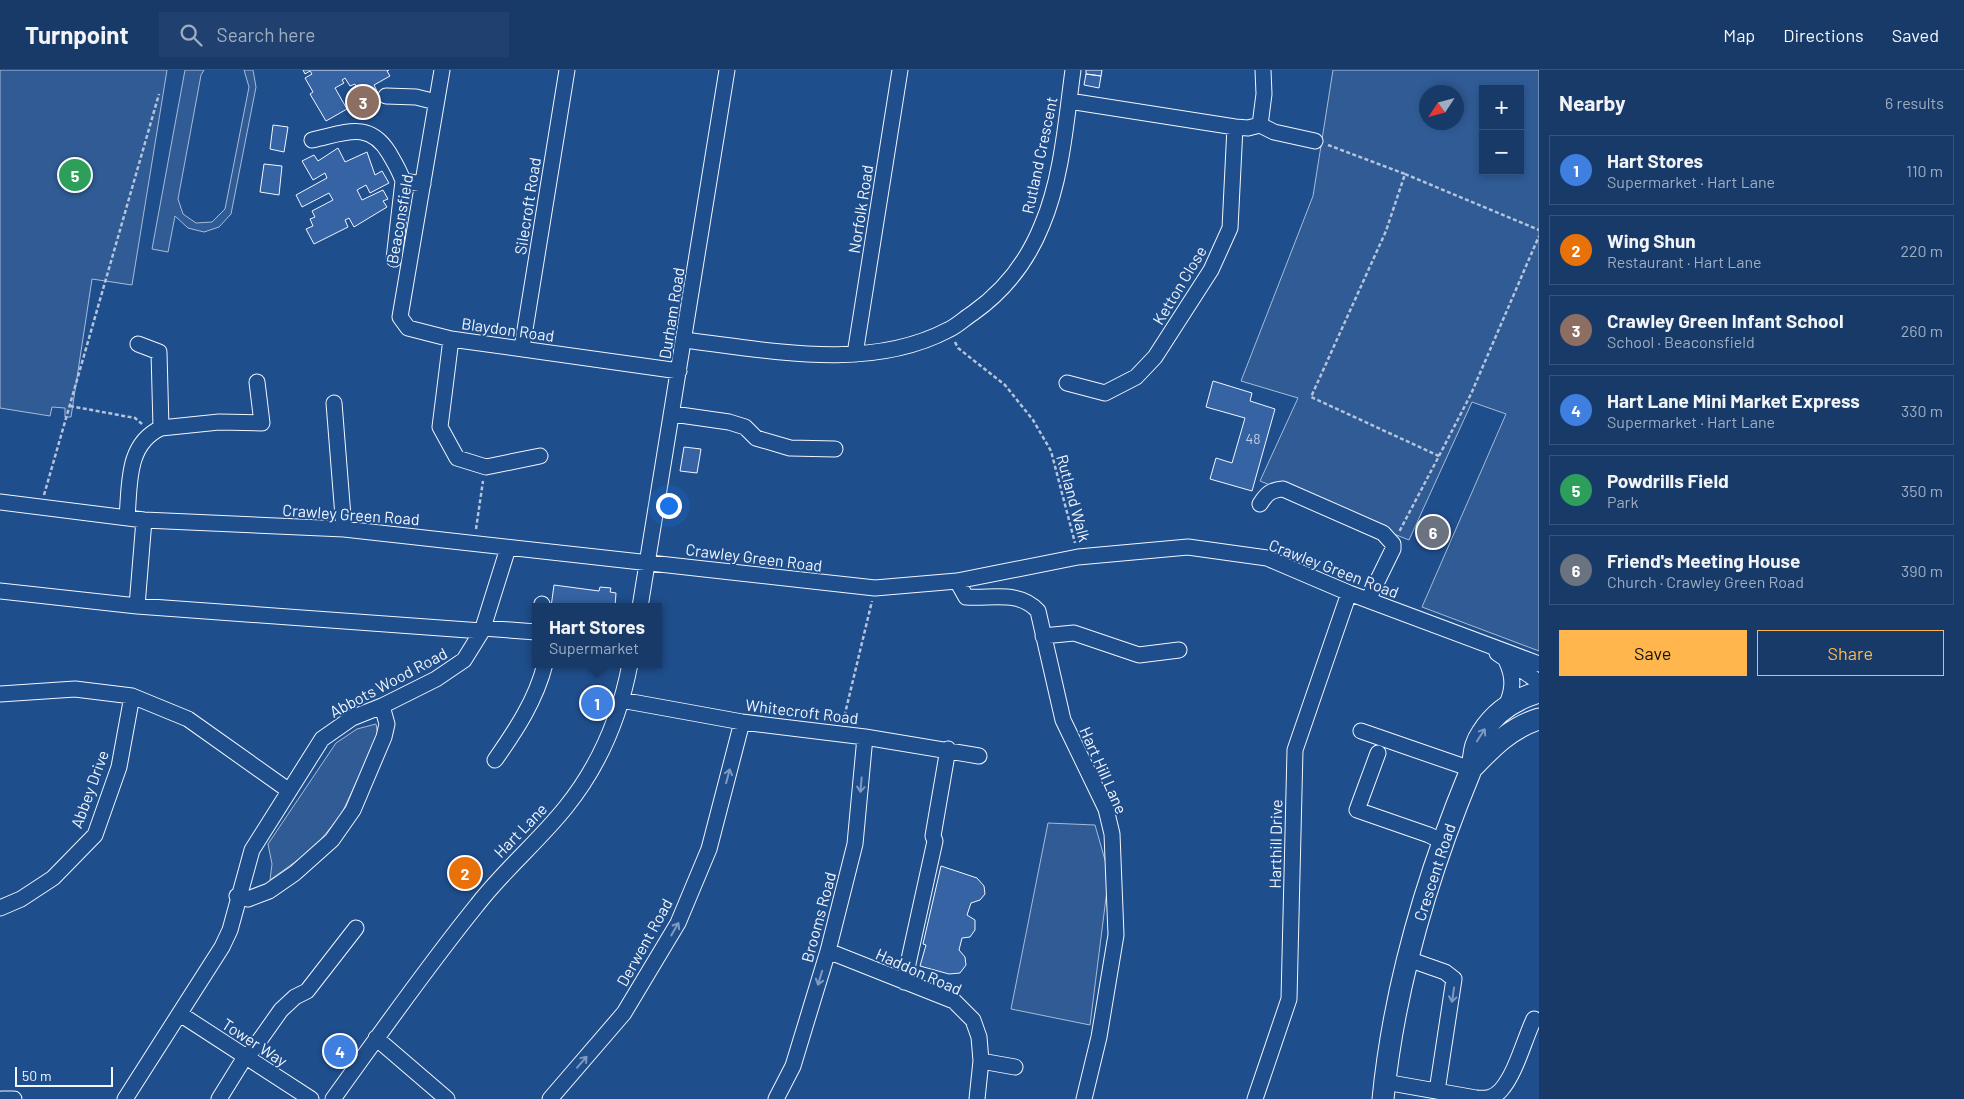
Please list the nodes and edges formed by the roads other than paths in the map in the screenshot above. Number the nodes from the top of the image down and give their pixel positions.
1 (442, 70) edge
2 (567, 70) edge
3 (727, 70) edge
4 (900, 70) edge
5 (1073, 70) edge
6 (1263, 70) edge
7 (386, 96) dead end
8 (1069, 101) junction
9 (436, 102) junction
10 (1260, 125) junction
11 (1235, 128) junction
12 (312, 140) dead end
13 (1316, 141) road end
14 (403, 181) junction
15 (423, 184) junction
16 (394, 259) dead end
17 (451, 339) junction
18 (684, 340) junction
19 (138, 344) dead end
20 (522, 348) junction
21 (855, 354) junction
22 (679, 371) junction
23 (257, 382) dead end
24 (1067, 383) dead end
25 (334, 403) dead end
26 (673, 414) junction
27 (156, 431) junction
28 (835, 449) dead end
29 (540, 456) dead end
30 (0, 502) edge
31 (1260, 504) dead end
32 (127, 517) junction
33 (144, 520) junction
34 (344, 529) junction
35 (508, 548) junction
36 (647, 562) junction
37 (957, 581) junction
38 (0, 592) edge
39 (1349, 592) junction
40 (1368, 600) junction
41 (641, 603) edge
42 (137, 606) junction
43 (483, 629) junction
44 (532, 632) edge
45 (1043, 636) junction
46 (1487, 645) junction
47 (1179, 650) dead end
48 (1506, 660) junction
49 (1539, 664) edge
50 (544, 668) edge
51 (629, 668) edge
52 (1539, 682) edge
53 (1539, 692) edge
54 (0, 694) edge
55 (132, 696) junction
56 (622, 700) junction
57 (382, 706) junction
58 (1505, 708) junction
59 (1539, 719) edge
60 (742, 722) junction
61 (1361, 731) dead end
62 (865, 737) junction
63 (948, 749) junction
64 (1378, 753) dead end
65 (979, 756) dead end
66 (495, 760) dead end
67 (1471, 769) junction
68 (288, 790) junction
69 (1443, 842) junction
70 (237, 896) junction
71 (0, 908) edge
72 (356, 928) dead end
73 (828, 951) junction
74 (1408, 959) junction
75 (904, 982) junction
76 (180, 1014) junction
77 (1534, 1019) dead end
78 (376, 1038) junction
79 (246, 1057) junction
80 (981, 1061) junction
81 (1015, 1067) dead end
82 (1384, 1091) edge
83 (1437, 1091) junction
84 (2, 1099) edge
85 (14, 1099) edge
86 (124, 1099) edge
87 (219, 1099) edge
88 (311, 1099) edge
89 (333, 1099) edge
90 (447, 1099) edge
91 (550, 1099) edge
92 (776, 1099) edge
93 (977, 1099) edge
94 (1084, 1099) edge
95 (1255, 1099) edge

1 - 9 street, Beaconsfield
2 - 20 street, Silecroft Road
3 - 18 street, Durham Road
4 - 21 street, Norfolk Road
5 - 8 street, Rutland Crescent
6 - 10 street
7 - 9 street
8 - 11 street
8 - 21 street, Rutland Crescent
9 - 15 street, Beaconsfield
10 - 11 street
10 - 13 street
11 - 24 street, Ketton Close
12 - 14 street
14 - 15 street
14 - 16 street
15 - 17 street, Beaconsfield
17 - 20 street, Blaydon Road
17 - 29 street, Blaydon Road
18 - 21 street, Rutland Crescent
18 - 22 street, Durham Road
19 - 27 street
20 - 22 street, Blaydon Road
22 - 26 street, Durham Road
23 - 27 street
25 - 34 street
26 - 28 street
26 - 36 street, Durham Road
27 - 32 street
30 - 32 street, Crawley Green Road
31 - 40 street
32 - 33 street, Crawley Green Road
33 - 34 street, Crawley Green Road
33 - 42 street
34 - 35 street, Crawley Green Road
35 - 36 street, Crawley Green Road
35 - 43 street, Abbots Wood Road
36 - 37 street, Crawley Green Road
36 - 41 street
37 - 39 street, Crawley Green Road
37 - 45 street, Hart Hill Lane
38 - 42 street
39 - 40 street, Crawley Green Road
39 - 95 street, Harthill Drive
40 - 46 street, Crawley Green Road
42 - 43 street
43 - 44 street
43 - 57 street, Abbots Wood Road
45 - 47 street
45 - 94 street, Hart Hill Lane
46 - 48 street, Crawley Green Road
46 - 49 street, Crawley Green Road
48 - 52 street, Crawley Green Road
48 - 58 street, Crescent Road
50 - 66 street
51 - 56 street, Hart Lane
53 - 58 highway
54 - 55 street
55 - 68 street
55 - 71 street, Abbey Drive
56 - 60 street, Whitecroft Road
56 - 78 street, Hart Lane
57 - 68 street, Abbots Wood Road
57 - 70 street
67 -> 58 highway, Crescent Road
59 - 67 highway
60 - 62 street, Whitecroft Road
91 -> 60 street, Derwent Road
61 - 67 street
62 - 63 street, Whitecroft Road
62 -> 73 street, Brooms Road
63 - 65 street, Whitecroft Road
63 - 75 street
64 - 69 street
67 - 69 highway, Crescent Road
68 - 70 street, Abbots Wood Road
69 - 74 highway, Crescent Road
70 - 76 street, Abbots Wood Road
72 - 79 street
73 - 75 street, Haddon Road
73 -> 92 street, Brooms Road
74 - 82 highway, Crescent Road
74 -> 83 street
75 - 80 street, Haddon Road
76 - 79 street, Tower Way
76 - 86 street, Abbots Wood Road
77 - 83 street
78 - 89 street, Hart Lane
78 - 90 street
79 - 87 street
79 - 88 street, Tower Way
80 - 81 street
80 - 93 street, Haddon Road
82 - 83 street
84 - 85 street

